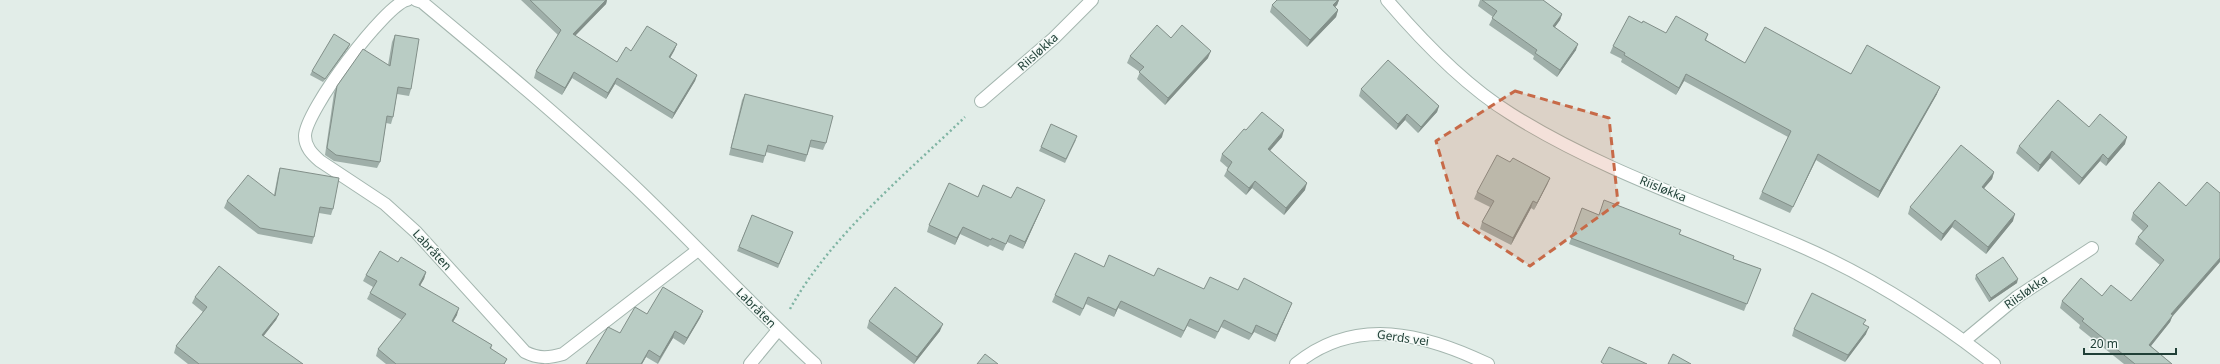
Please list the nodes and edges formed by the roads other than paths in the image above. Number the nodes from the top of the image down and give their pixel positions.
1 (407, 0) edge
2 (416, 0) edge
3 (1092, 0) edge
4 (1387, 0) edge
5 (981, 101) road end
6 (2092, 248) dead end
7 (698, 250) junction
8 (778, 330) junction
9 (1964, 341) junction
10 (750, 364) edge
11 (815, 364) edge
12 (1296, 364) edge
13 (1488, 364) edge
14 (1994, 364) edge

1 - 7 street, Labråten
2 - 7 street, Labråten
3 - 5 street, Riisløkka
4 - 9 street, Riisløkka
6 - 9 street, Riisløkka
7 - 8 street, Labråten
8 - 10 street
8 - 11 street, Labråten
9 - 14 street, Riisløkka
12 - 13 street, Gerds vei

